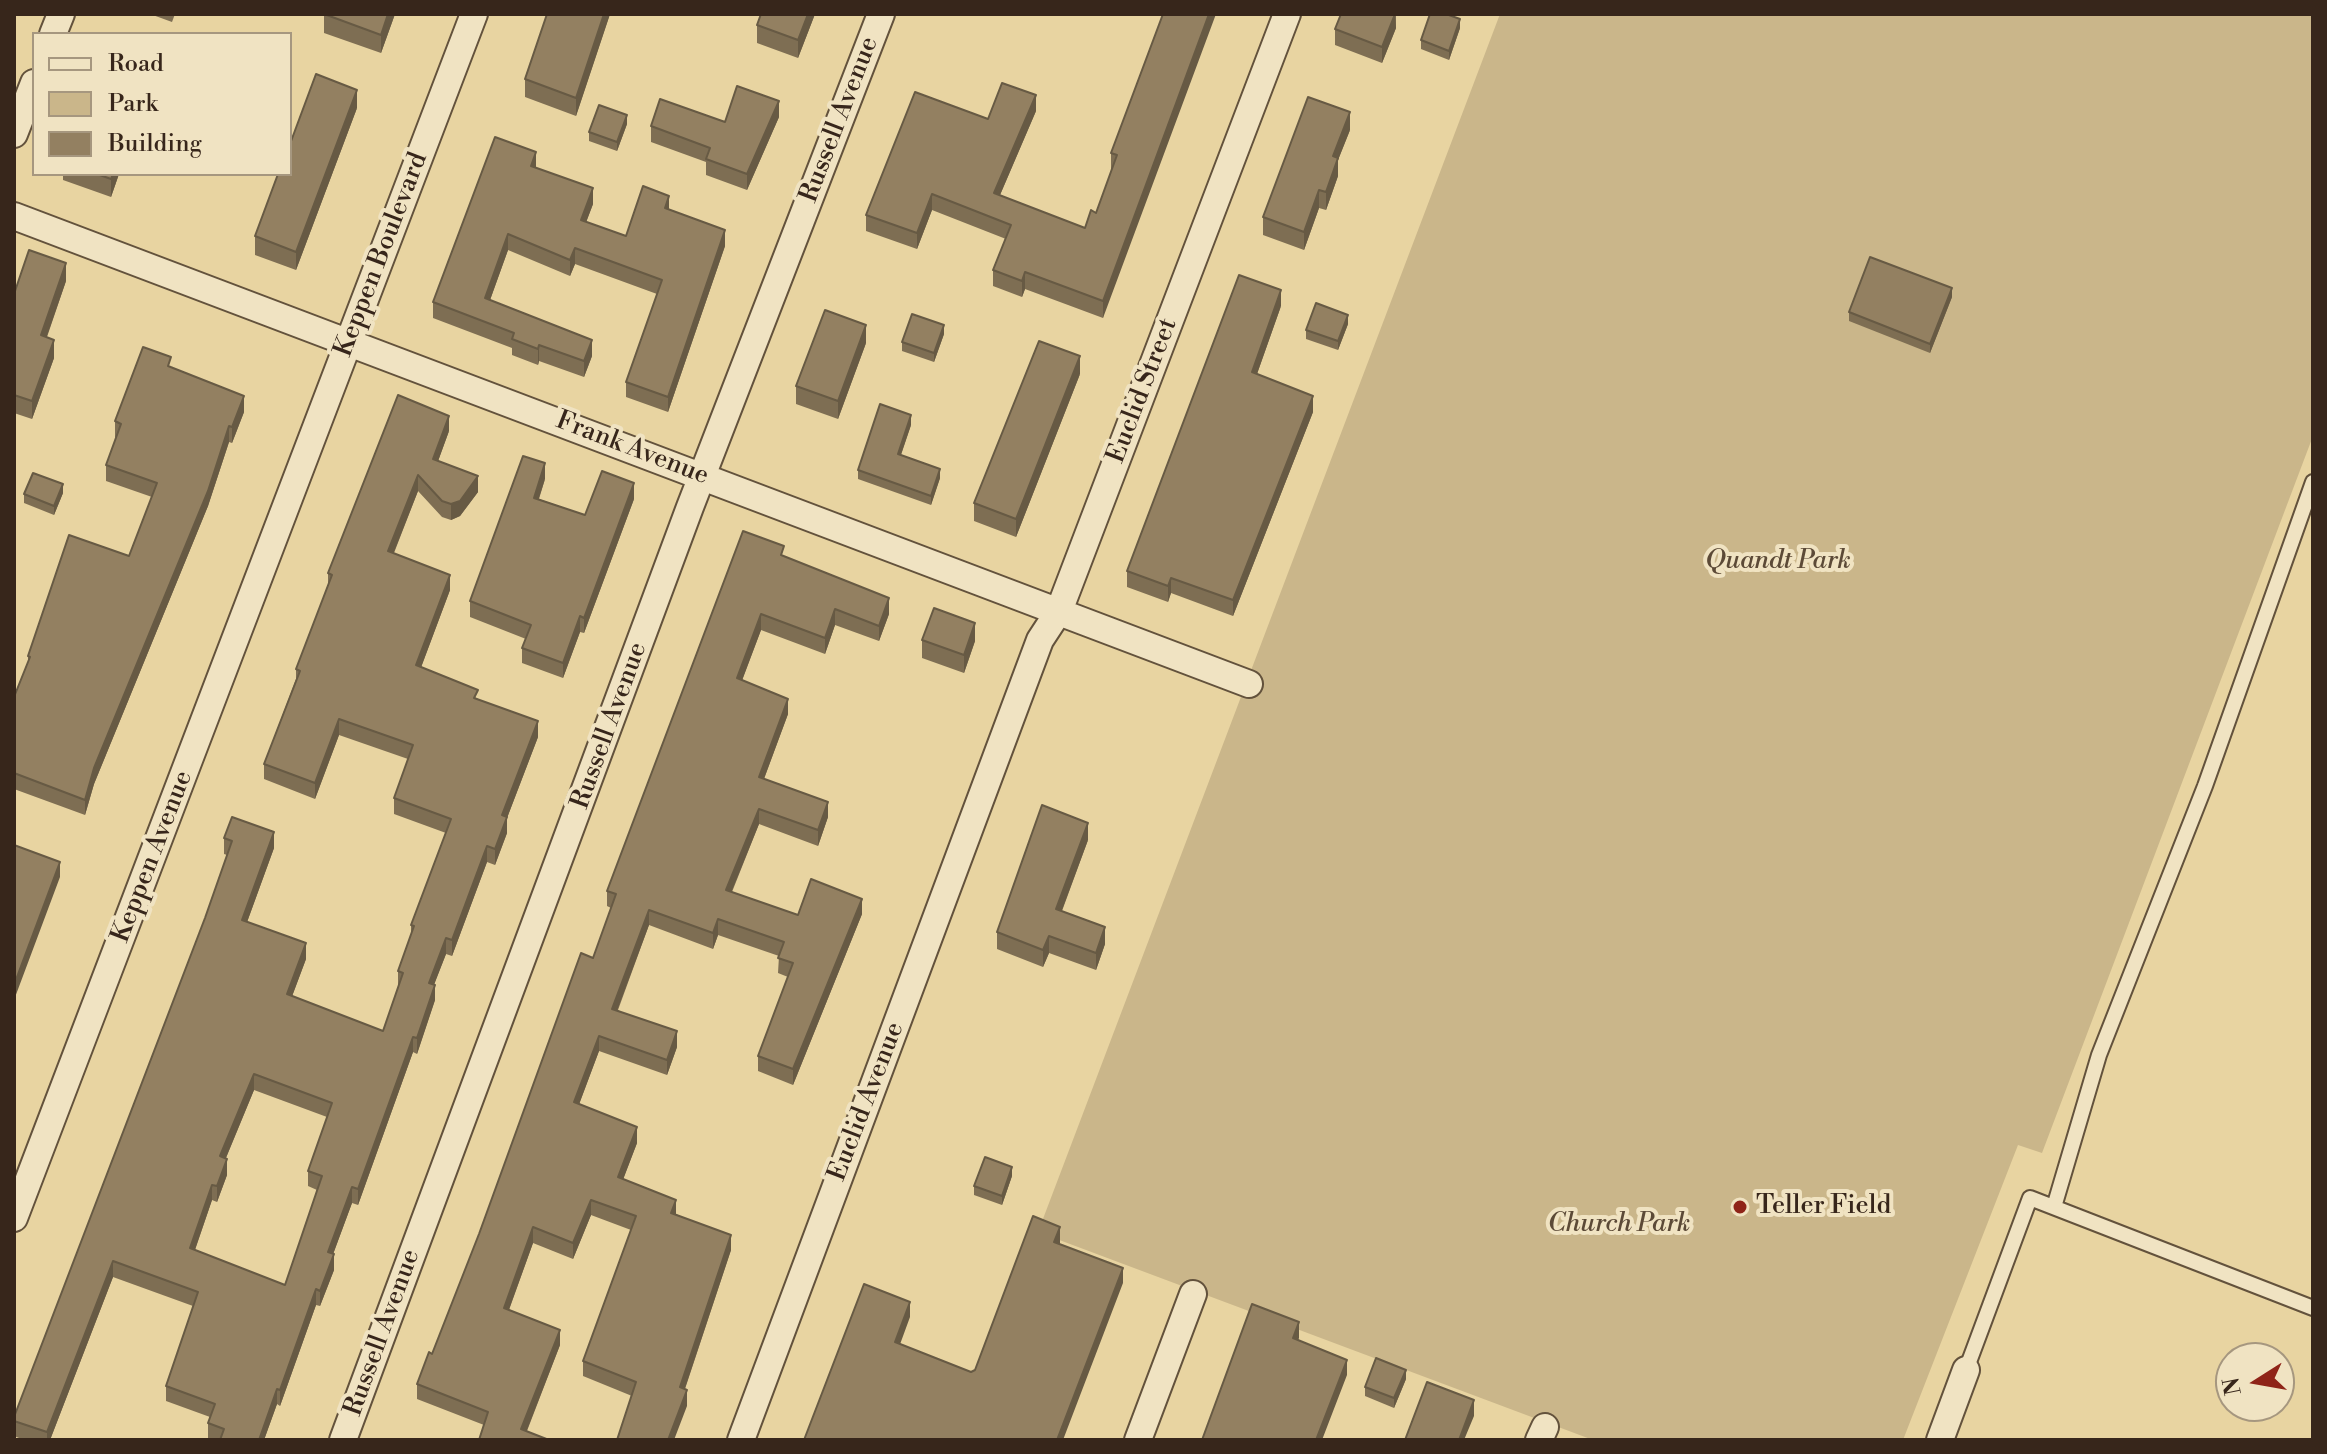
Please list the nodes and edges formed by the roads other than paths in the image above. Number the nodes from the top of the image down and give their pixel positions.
1 (474, 14) edge
2 (881, 14) edge
3 (1287, 14) edge
4 (32, 88) edge
5 (14, 134) edge
6 (14, 216) edge
7 (349, 341) junction
8 (703, 477) junction
9 (2313, 482) edge
10 (291, 497) joint
11 (1059, 611) junction
12 (1258, 687) dead end
13 (994, 764) joint
14 (2054, 1207) junction
15 (14, 1218) edge
16 (1193, 1294) dead end
17 (2313, 1308) edge
18 (1966, 1370) joint
19 (343, 1440) edge
20 (741, 1440) edge
21 (1138, 1440) edge
22 (1940, 1440) edge

1 - 7 street, Keppen Boulevard
2 - 8 street, Russell Avenue
3 - 11 street, Euclid Street
4 - 5 street
6 - 7 street, Frank Avenue
7 - 8 street, Frank Avenue
7 - 10 street, Keppen Boulevard
8 - 11 street, Frank Avenue
8 - 19 street, Russell Avenue
9 - 14 lane
10 - 15 street, Keppen Avenue
11 - 12 street, Frank Avenue
11 - 13 street, Euclid Street
13 - 20 street, Euclid Avenue
14 - 17 lane
14 - 18 lane
16 - 21 street
18 - 22 street

